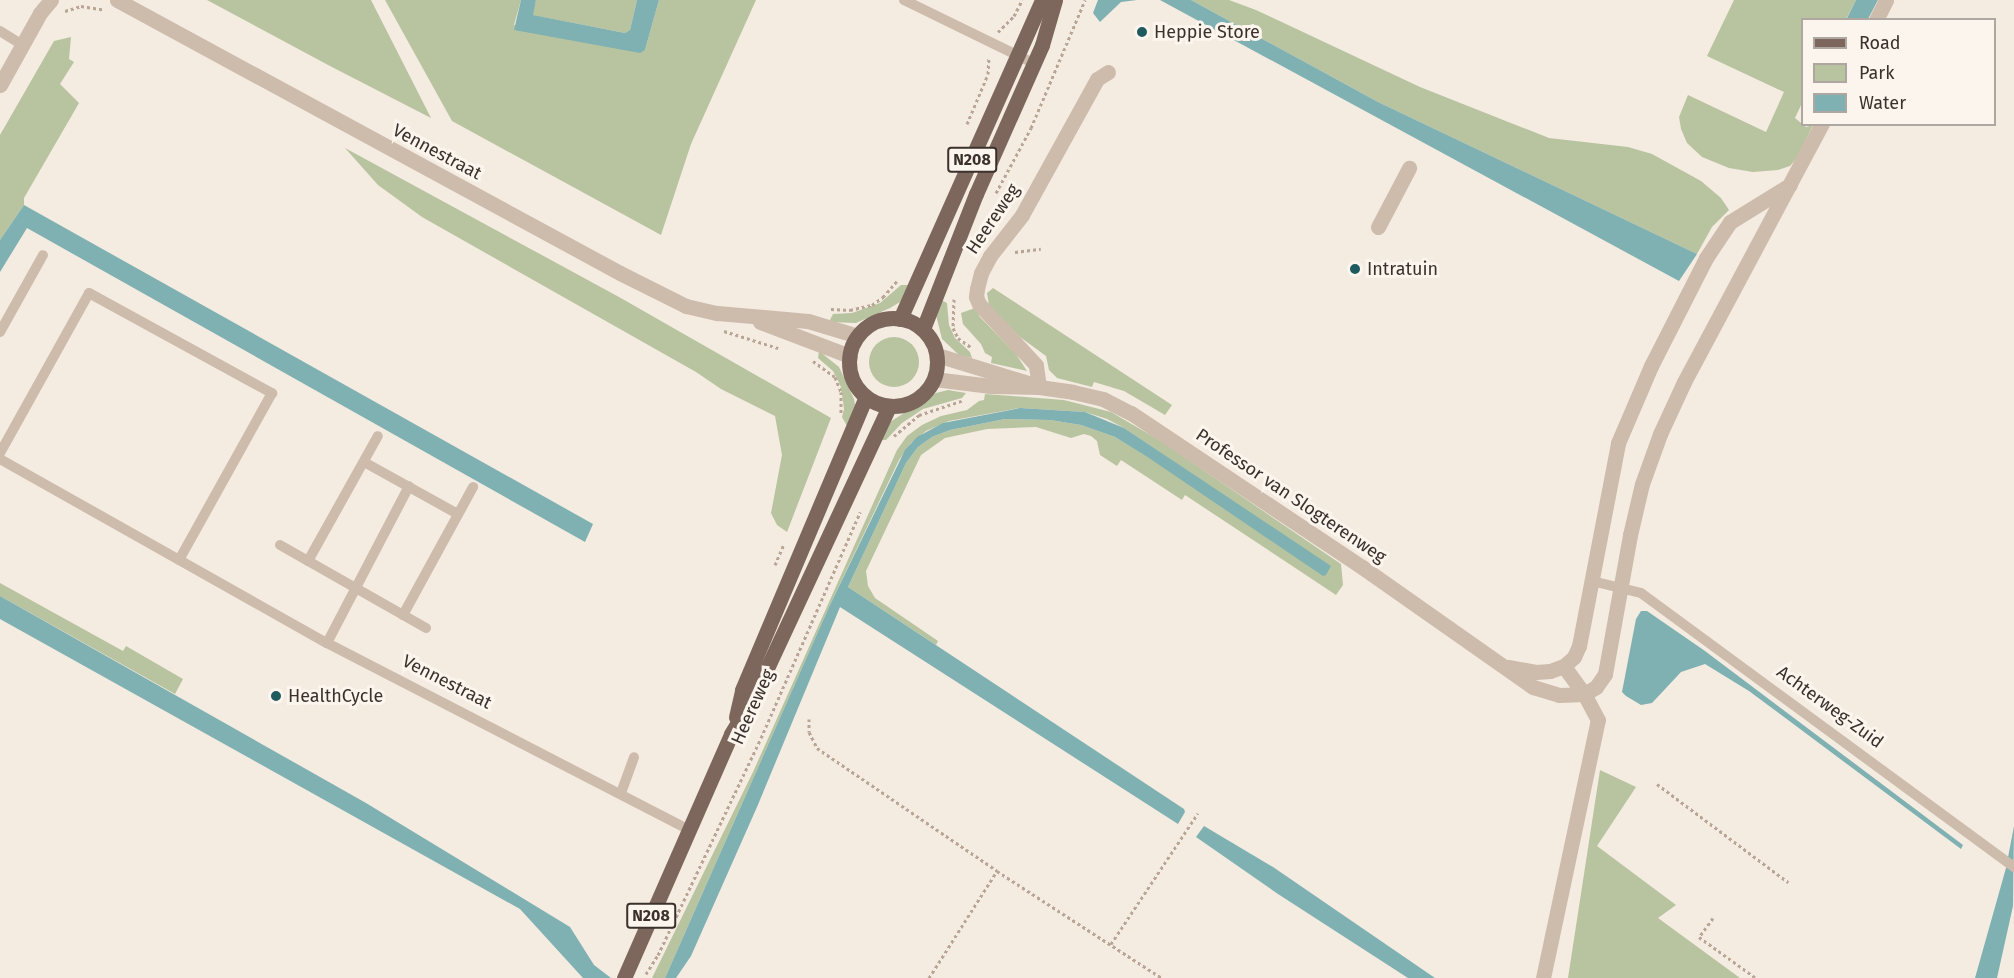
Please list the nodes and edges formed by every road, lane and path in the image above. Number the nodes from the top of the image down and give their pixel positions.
1 (51, 0) edge
2 (117, 0) edge
3 (904, 0) edge
4 (1022, 0) edge
5 (1042, 0) edge
6 (1055, 0) edge
7 (1085, 0) edge
8 (1886, 0) edge
9 (1877, 18) edge
10 (0, 31) edge
11 (992, 42) junction
12 (22, 45) junction
13 (1017, 56) junction
14 (1033, 63) junction
15 (1108, 72) dead end
16 (0, 85) edge
17 (1821, 126) edge
18 (965, 128) dead end
19 (1409, 168) dead end
20 (1791, 184) junction
21 (994, 196) dead end
22 (1378, 226) dead end
23 (44, 255) dead end
24 (900, 277) dead end
25 (956, 292) dead end
26 (830, 309) dead end
27 (747, 316) junction
28 (900, 319) junction
29 (923, 329) junction
30 (0, 332) edge
31 (858, 336) junction
32 (937, 355) junction
33 (850, 356) junction
34 (811, 360) dead end
35 (978, 366) junction
36 (934, 379) junction
37 (974, 385) junction
38 (1039, 387) junction
39 (866, 396) junction
40 (889, 406) junction
41 (841, 414) dead end
42 (378, 436) dead end
43 (892, 438) dead end
44 (0, 453) edge
45 (0, 459) edge
46 (364, 462) junction
47 (409, 486) junction
48 (473, 487) dead end
49 (861, 510) dead end
50 (458, 514) junction
51 (785, 542) dead end
52 (280, 545) dead end
53 (178, 560) junction
54 (308, 561) junction
55 (773, 572) dead end
56 (1592, 581) junction
57 (1619, 586) junction
58 (356, 588) junction
59 (403, 615) junction
60 (426, 628) dead end
61 (327, 643) junction
62 (1564, 666) junction
63 (1508, 667) junction
64 (1584, 694) junction
65 (809, 719) dead end
66 (731, 734) junction
67 (634, 757) dead end
68 (1656, 784) dead end
69 (621, 793) junction
70 (1198, 813) dead end
71 (689, 830) junction
72 (2014, 867) edge
73 (997, 871) junction
74 (1788, 882) dead end
75 (1713, 918) dead end
76 (1111, 944) junction
77 (624, 978) edge
78 (643, 978) edge
79 (930, 978) edge
80 (1162, 978) edge
81 (1543, 978) edge
82 (1756, 978) edge

1 - 12 street
2 - 27 street, Vennestraat
3 - 11 lane
4 - 11 path
5 - 13 main road, Heereweg / N208
6 - 14 main road, Heereweg / N208
7 - 21 path, Heereweg
8 - 9 street
10 - 12 lane
11 - 13 lane
11 - 18 path
12 - 16 street
13 - 14 lane
13 - 28 main road, Heereweg / N208
14 - 29 main road, Heereweg / N208
15 - 38 street, Heereweg
17 - 20 street
19 - 22 street
20 - 56 street
20 - 57 street
23 - 30 lane
24 - 26 path
25 - 35 path
27 - 31 street, Vennestraat
27 - 33 street, Vennestraat
28 - 29 main road
28 - 31 main road
29 - 32 main road
31 - 33 main road
32 - 35 street, Professor van Slogterenweg
32 - 36 main road
33 - 39 main road
34 - 41 path
35 - 38 street, Professor van Slogterenweg
36 - 37 street, Professor van Slogterenweg
36 - 40 main road
37 - 38 street, Professor van Slogterenweg
37 - 43 path
38 - 63 street, Professor van Slogterenweg
39 - 40 main road
39 - 66 main road, Heereweg / N208
40 - 66 main road, Heereweg / N208
42 - 46 lane
44 - 53 lane
45 - 53 lane, Vennestraat
46 - 47 lane
46 - 54 lane
47 - 50 lane
47 - 58 lane
48 - 50 lane
49 - 78 path, Heereweg
50 - 59 lane
51 - 55 path
52 - 54 lane
53 - 61 lane, Vennestraat
54 - 58 lane
56 - 57 lane, Achterweg-Zuid
56 - 62 street
57 - 64 street
57 - 72 lane, Achterweg-Zuid
58 - 59 lane
58 - 61 lane
59 - 60 lane
61 - 69 lane, Vennestraat
62 - 63 street, Professor van Slogterenweg
62 - 64 street
63 - 64 street, Professor van Slogterenweg
64 - 81 street
65 - 73 path
66 - 71 main road, Heereweg / N208
67 - 69 lane
68 - 74 path
69 - 71 lane
70 - 76 path
71 - 77 main road, Heereweg / N208
73 - 76 path
73 - 79 path
75 - 82 path
76 - 80 path

